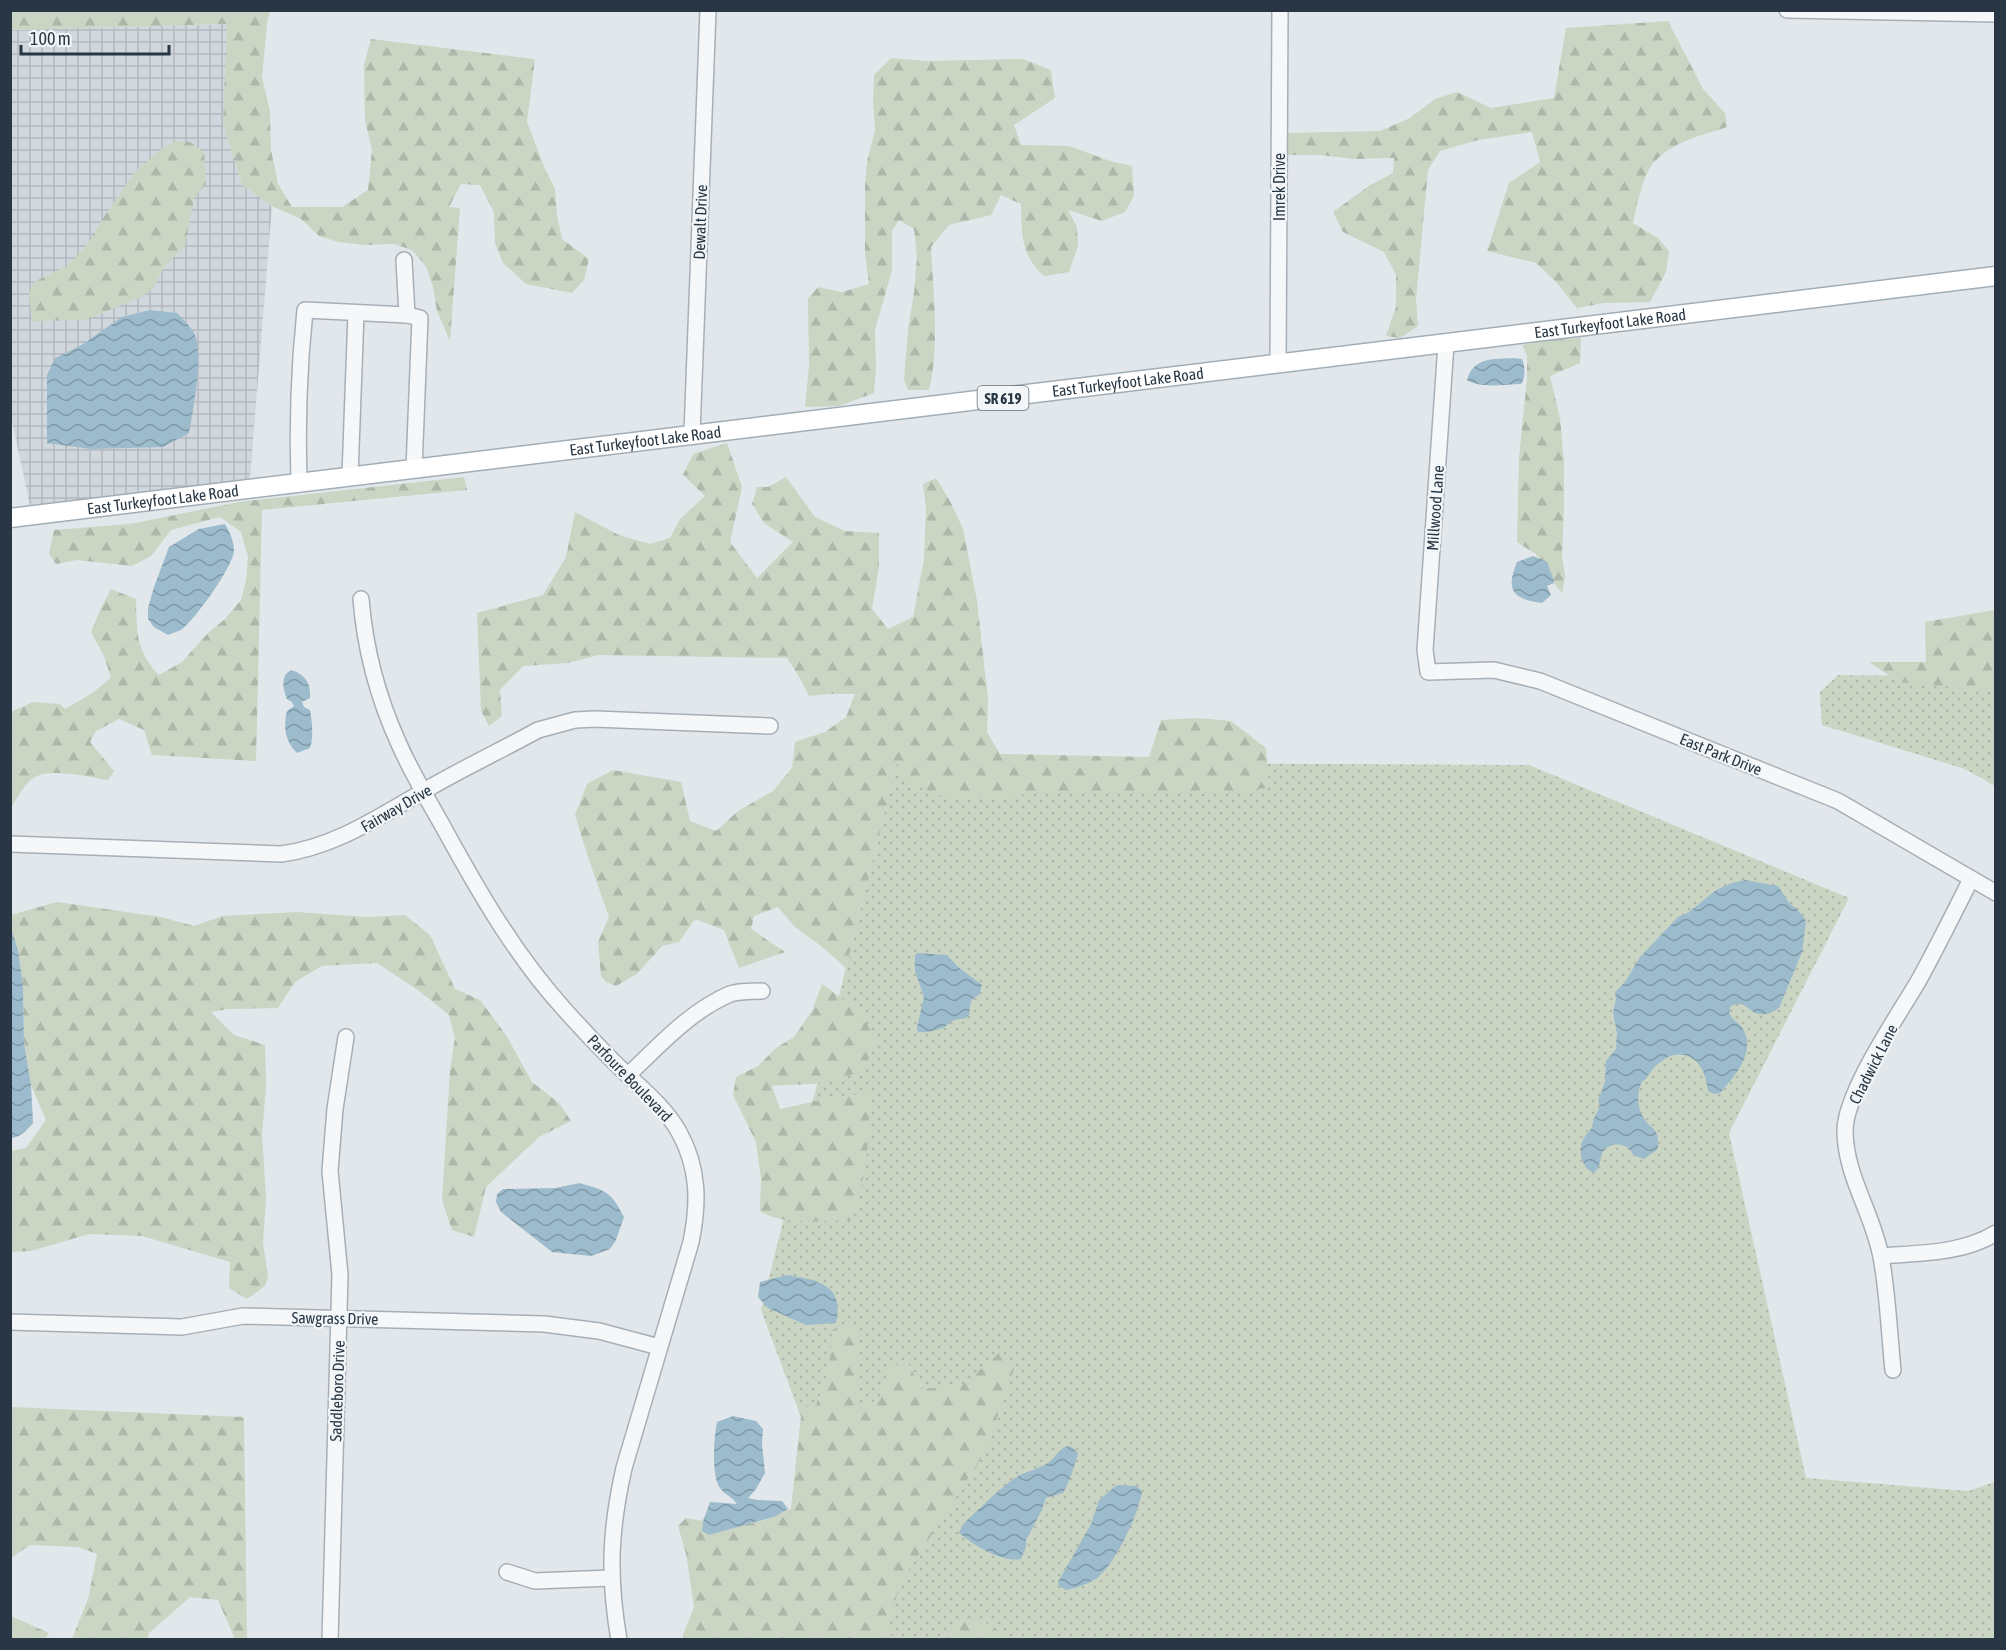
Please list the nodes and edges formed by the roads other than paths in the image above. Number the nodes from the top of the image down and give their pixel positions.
1 (708, 10) edge
2 (1280, 10) edge
3 (1787, 10) edge
4 (1995, 14) edge
5 (404, 260) dead end
6 (1995, 276) edge
7 (356, 313) junction
8 (407, 315) junction
9 (1446, 344) junction
10 (1278, 364) junction
11 (692, 434) junction
12 (414, 469) junction
13 (350, 476) junction
14 (298, 484) junction
15 (10, 518) edge
16 (361, 599) dead end
17 (1428, 672) joint
18 (770, 726) dead end
19 (424, 791) junction
20 (10, 843) edge
21 (1971, 879) junction
22 (1995, 892) edge
23 (762, 991) dead end
24 (346, 1037) dead end
25 (628, 1075) junction
26 (1995, 1233) edge
27 (1881, 1256) junction
28 (339, 1318) junction
29 (10, 1322) edge
30 (659, 1347) junction
31 (1893, 1370) dead end
32 (507, 1572) dead end
33 (611, 1578) junction
34 (330, 1640) edge
35 (619, 1640) edge

1 - 11 street, Dewalt Drive
2 - 10 street, Imrek Drive
3 - 4 street
5 - 8 street
6 - 9 main road, East Turkeyfoot Lake Road / SR 619
7 - 8 street
7 - 13 street
7 - 14 street
8 - 12 street
9 - 10 main road, East Turkeyfoot Lake Road / SR 619
9 - 17 street, Millwood Lane
10 - 11 main road, East Turkeyfoot Lake Road / SR 619
11 - 12 main road, East Turkeyfoot Lake Road / SR 619
12 - 13 main road, East Turkeyfoot Lake Road / SR 619
13 - 14 main road, East Turkeyfoot Lake Road / SR 619
14 - 15 main road, East Turkeyfoot Lake Road / SR 619
16 - 19 street, Parfoure Boulevard
17 - 21 street, East Park Drive
18 - 19 street, Fairway Drive
19 - 20 street, Fairway Drive
19 - 25 street, Parfoure Boulevard
21 - 22 street, East Park Drive
21 - 27 street, Chadwick Lane
23 - 25 street
24 - 28 street, Saddleboro Drive
25 - 30 street, Parfoure Boulevard
26 - 27 street
27 - 31 street, Chadwick Lane
28 - 29 street, Sawgrass Drive
28 - 30 street, Sawgrass Drive
28 - 34 street, Saddleboro Drive
30 - 33 street, Parfoure Boulevard
32 - 33 street
33 - 35 street, Parfoure Boulevard

